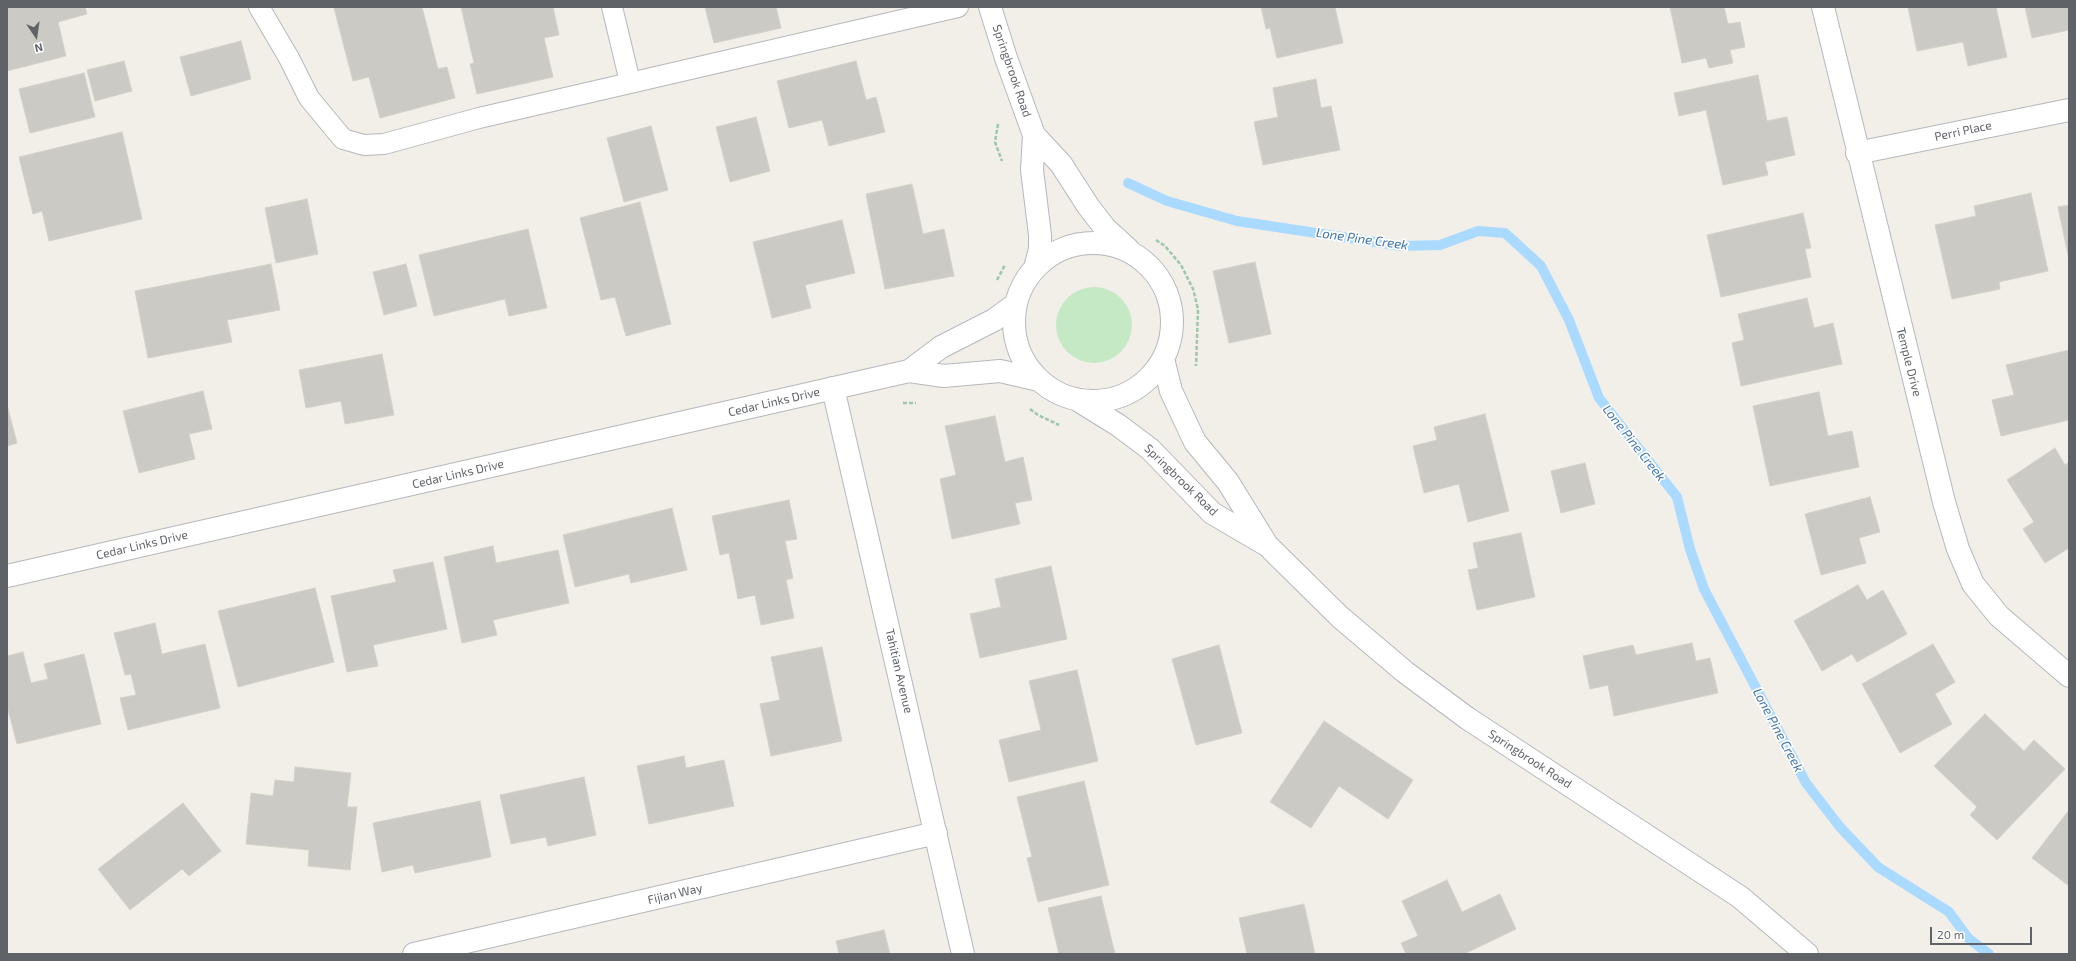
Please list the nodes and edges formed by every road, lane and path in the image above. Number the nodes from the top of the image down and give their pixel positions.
1 (259, 7) edge
2 (612, 7) edge
3 (958, 7) edge
4 (990, 7) edge
5 (1823, 7) edge
6 (630, 82) junction
7 (2069, 110) edge
8 (1034, 135) junction
9 (996, 142) dead end
10 (1857, 153) junction
11 (1003, 164) dead end
12 (1153, 238) dead end
13 (1130, 252) junction
14 (1007, 261) dead end
15 (1035, 268) junction
16 (995, 284) dead end
17 (1016, 304) junction
18 (1163, 359) junction
19 (908, 371) junction
20 (1196, 372) dead end
21 (1039, 380) junction
22 (833, 388) junction
23 (1076, 399) junction
24 (922, 401) dead end
25 (908, 404) dead end
26 (1027, 407) dead end
27 (1060, 425) dead end
28 (1267, 545) junction
29 (7, 576) edge
30 (2069, 676) edge
31 (936, 833) junction
32 (414, 954) edge
33 (963, 954) edge
34 (1807, 954) edge

1 - 6 lane
2 - 6 lane
3 - 6 lane
4 - 8 street, Springbrook Road
5 - 10 street, Temple Drive
7 - 10 street, Perri Place
8 - 13 street, Springbrook Road
8 - 15 street, Springbrook Road
9 - 11 path
10 - 30 street, Temple Drive
12 - 20 path
13 - 15 street
13 - 18 street
14 - 16 path
15 - 17 street
17 - 19 street, Cedar Links Drive
17 - 21 street
18 - 23 street
18 - 28 street, Springbrook Road
19 - 21 street, Cedar Links Drive
19 - 22 street, Cedar Links Drive
21 - 23 street
22 - 29 street, Cedar Links Drive
22 - 31 street, Tahitian Avenue
23 - 28 street, Springbrook Road
24 - 25 path
26 - 27 path
28 - 34 street, Springbrook Road
31 - 32 street, Fijian Way
31 - 33 street, Tahitian Avenue

